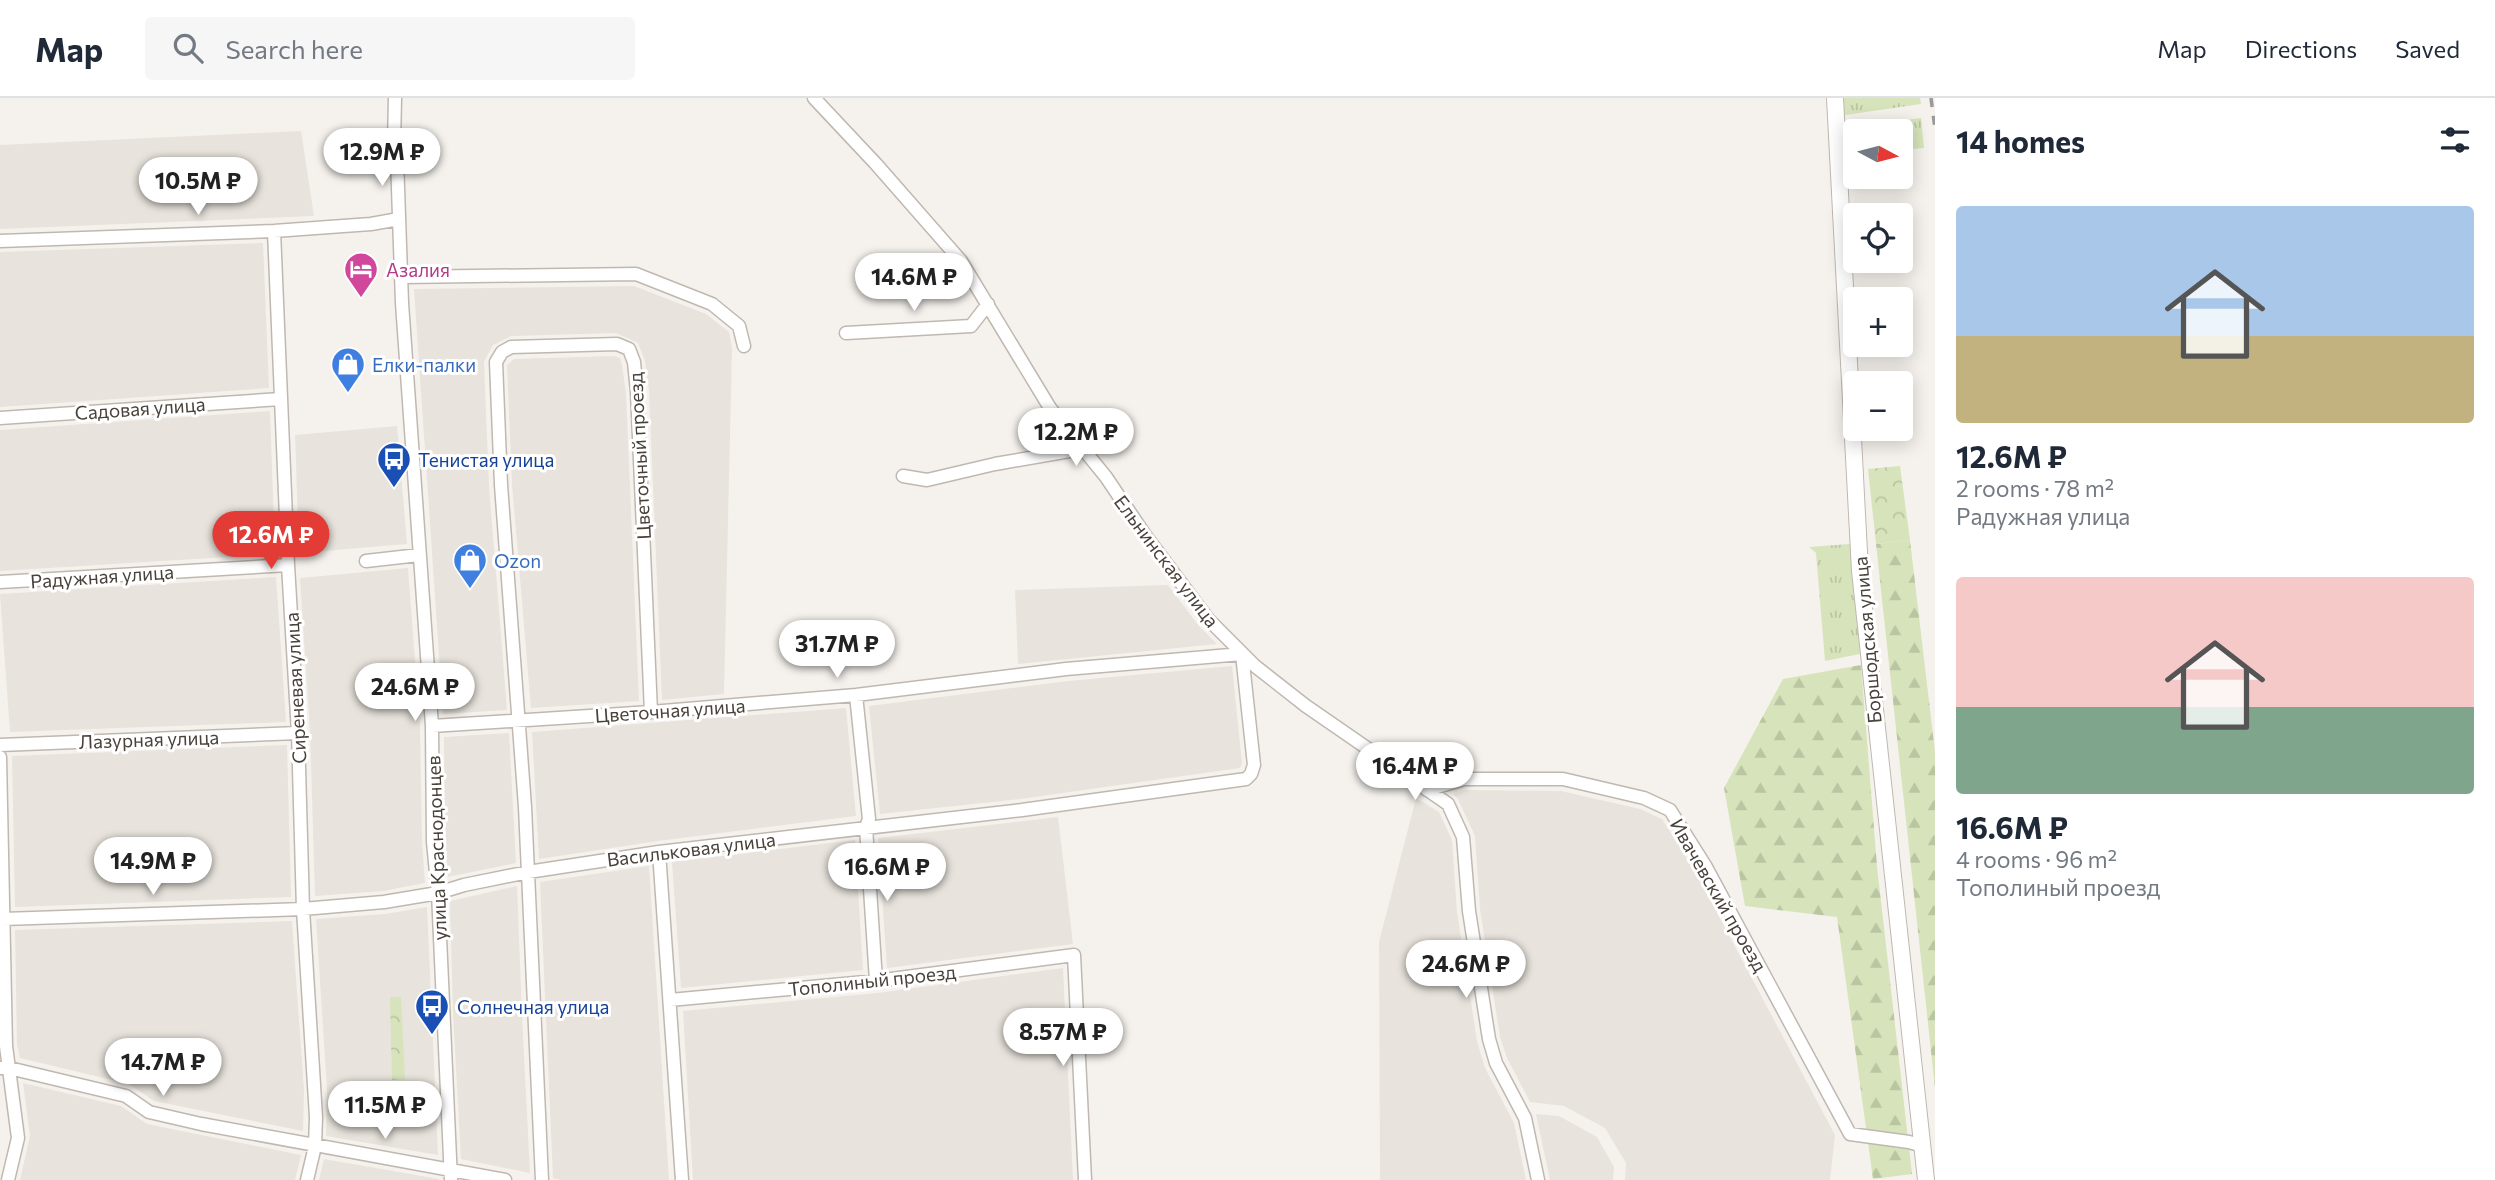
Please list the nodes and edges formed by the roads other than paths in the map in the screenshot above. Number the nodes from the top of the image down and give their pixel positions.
1 (395, 98) edge
2 (814, 98) edge
3 (1835, 98) edge
4 (399, 219) junction
5 (274, 231) junction
6 (0, 241) edge
7 (402, 277) junction
8 (988, 304) junction
9 (846, 333) dead end
10 (744, 346) dead end
11 (281, 399) junction
12 (0, 418) edge
13 (1081, 449) junction
14 (903, 476) dead end
15 (419, 555) junction
16 (366, 561) dead end
17 (288, 565) junction
18 (0, 583) edge
19 (1242, 654) junction
20 (856, 695) junction
21 (651, 712) junction
22 (520, 721) junction
23 (432, 726) junction
24 (298, 733) junction
25 (0, 745) edge
26 (0, 757) edge
27 (1427, 790) junction
28 (866, 827) junction
29 (659, 852) junction
30 (528, 872) junction
31 (438, 893) junction
32 (303, 908) junction
33 (4, 919) junction
34 (876, 981) junction
35 (670, 1000) junction
36 (5, 1068) edge
37 (314, 1146) junction
38 (1923, 1146) junction
39 (450, 1175) edge
40 (8, 1180) edge
41 (307, 1180) edge
42 (505, 1180) edge
43 (542, 1180) edge
44 (682, 1180) edge
45 (1085, 1180) edge
46 (1538, 1180) edge
47 (1926, 1180) edge

1 - 4 street, улица Краснодонцев
2 - 8 street, Ельнинская улица
3 - 38 street, Боршодская улица
4 - 5 street
4 - 7 street, улица Краснодонцев
5 - 6 street
5 - 11 street, Сиреневая улица
7 - 10 street
7 - 15 street, улица Краснодонцев
8 - 9 street
8 - 13 street, Ельнинская улица
11 - 12 street, Садовая улица
11 - 17 street, Сиреневая улица
13 - 14 street
13 - 19 street, Ельнинская улица
15 - 16 street
15 - 23 street, улица Краснодонцев
17 - 18 street, Радужная улица
17 - 24 street, Сиреневая улица
19 - 20 street, Цветочная улица
19 - 27 street, Ельнинская улица
19 - 28 street, Васильковая улица
20 - 21 street, Цветочная улица
20 - 28 street
21 - 22 street, Цветочная улица
21 - 22 street, Цветочный проезд
22 - 23 street, Цветочная улица
22 - 30 street, Цветочный проезд
23 - 31 street, улица Краснодонцев
24 - 25 street, Лазурная улица
24 - 32 street, Сиреневая улица
26 - 33 street
27 - 38 street, Ивачевский проезд
27 - 46 street, Ельнинская улица
28 - 29 street, Васильковая улица
28 - 34 street
29 - 30 street, Васильковая улица
29 - 35 street
30 - 31 street, Васильковая улица
30 - 43 street, Цветочный проезд
31 - 32 street, Васильковая улица
31 - 39 street, улица Краснодонцев
32 - 33 street
32 - 37 street, Сиреневая улица
33 - 36 street
34 - 35 street, Тополиный проезд
34 - 45 street, Тополиный проезд
35 - 44 street
36 - 37 street
36 - 40 street
37 - 39 street
37 - 41 street, Сиреневая улица
38 - 47 street, Боршодская улица
39 - 42 street

